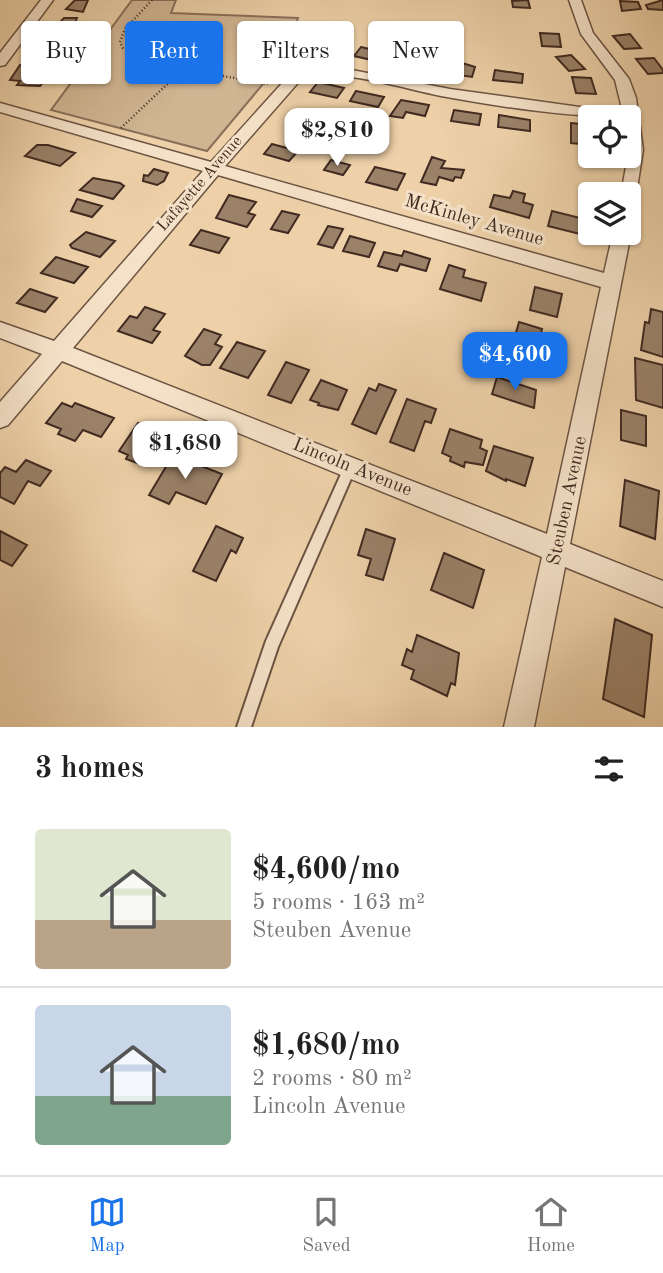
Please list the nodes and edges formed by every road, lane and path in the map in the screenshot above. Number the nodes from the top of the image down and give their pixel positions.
1 (47, 0) edge
2 (152, 0) edge
3 (575, 0) edge
4 (132, 21) edge
5 (125, 29) edge
6 (125, 48) edge
7 (0, 62) edge
8 (223, 76) edge
9 (167, 84) edge
10 (284, 87) junction
11 (625, 105) edge
12 (0, 107) edge
13 (578, 111) edge
14 (109, 139) junction
15 (214, 169) junction
16 (620, 245) edge
17 (612, 283) junction
18 (0, 330) edge
19 (58, 351) junction
20 (0, 418) edge
21 (350, 467) junction
22 (558, 551) junction
23 (663, 594) edge
24 (244, 727) edge
25 (519, 727) edge

1 - 7 street
2 - 4 path
3 - 11 street
5 - 6 path
8 - 10 path
9 - 14 path
10 - 13 street, Lafayette Avenue
10 - 15 street, Lafayette Avenue
12 - 14 street, McKinley Avenue
14 - 15 street, McKinley Avenue
15 - 17 street, McKinley Avenue
15 - 19 street, Lafayette Avenue
16 - 17 street, Steuben Avenue
17 - 22 street, Steuben Avenue
18 - 19 street, Lincoln Avenue
19 - 20 street, Lafayette Avenue
19 - 21 street, Lincoln Avenue
21 - 22 street, Lincoln Avenue
21 - 24 lane
22 - 23 street, Lincoln Avenue
22 - 25 street, Steuben Avenue

